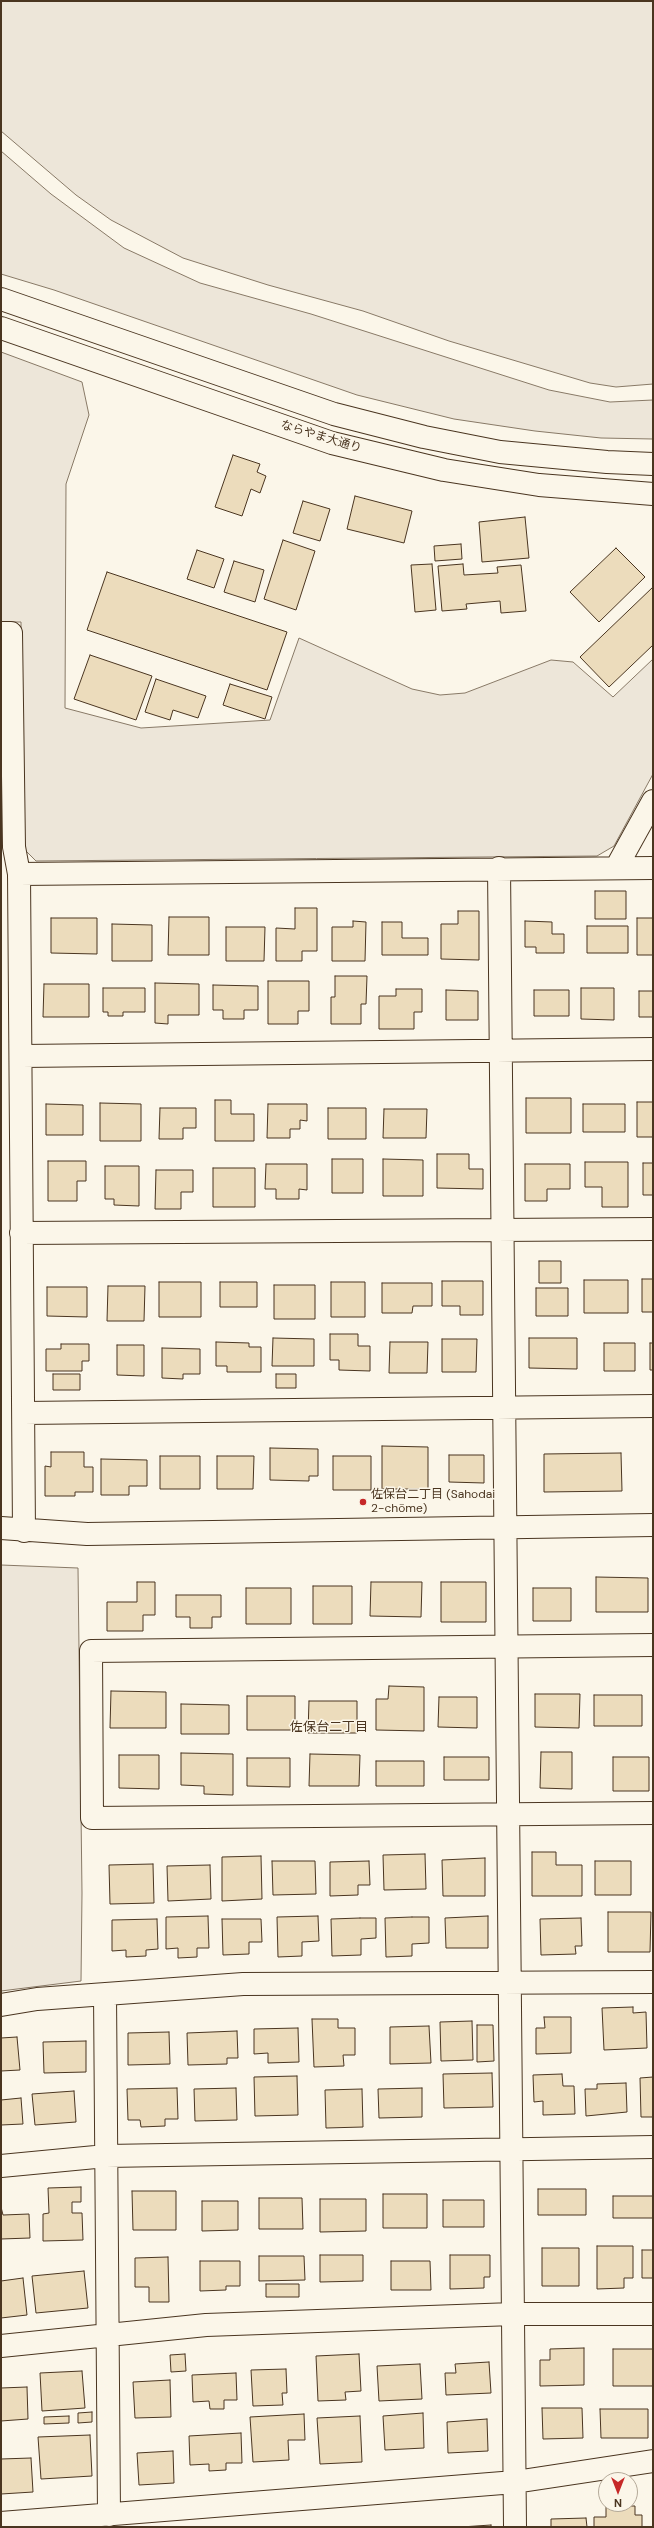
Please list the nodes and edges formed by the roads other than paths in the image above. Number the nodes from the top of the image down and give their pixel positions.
1 (1, 299) edge
2 (1, 328) edge
3 (653, 464) edge
4 (653, 494) edge
5 (1, 633) edge
6 (653, 801) edge
7 (499, 868) junction
8 (616, 868) junction
9 (653, 868) edge
10 (19, 874) junction
11 (653, 1049) edge
12 (502, 1050) junction
13 (22, 1056) junction
14 (653, 1229) edge
15 (504, 1230) junction
16 (21, 1233) junction
17 (653, 1406) edge
18 (506, 1408) junction
19 (24, 1413) junction
20 (653, 1525) edge
21 (507, 1526) junction
22 (1, 1528) edge
23 (24, 1531) junction
24 (653, 1645) edge
25 (508, 1646) junction
26 (653, 1813) edge
27 (509, 1814) junction
28 (653, 1982) edge
29 (511, 1983) junction
30 (104, 1994) junction
31 (1, 2005) edge
32 (653, 2147) edge
33 (512, 2149) junction
34 (106, 2156) junction
35 (1, 2166) edge
36 (514, 2314) junction
37 (653, 2314) edge
38 (108, 2334) junction
39 (1, 2346) edge
40 (653, 2461) edge
41 (515, 2482) junction
42 (109, 2515) junction
43 (1, 2523) edge
44 (516, 2527) edge

1 - 3 street
2 - 4 street, ならやま大通り
5 - 10 street
6 - 8 street
7 - 8 street
7 - 10 street
7 - 12 street
8 - 9 street
10 - 13 street
11 - 12 street
12 - 13 street
12 - 15 street
13 - 16 street
14 - 15 street
15 - 16 street
15 - 18 street
16 - 19 street
17 - 18 street
18 - 19 street
18 - 21 street
19 - 23 street
20 - 21 street
21 - 23 street
21 - 25 street
22 - 23 street
24 - 25 street
25 - 27 street
25 - 27 street
26 - 27 street
27 - 29 street
28 - 29 street
29 - 30 street
29 - 33 street
30 - 31 street
30 - 34 street
32 - 33 street
33 - 34 street
33 - 36 street
34 - 35 street
34 - 38 street
36 - 37 street
36 - 38 street
36 - 41 street
38 - 39 street
38 - 42 street
40 - 41 street
41 - 42 street
41 - 44 street
42 - 43 street

